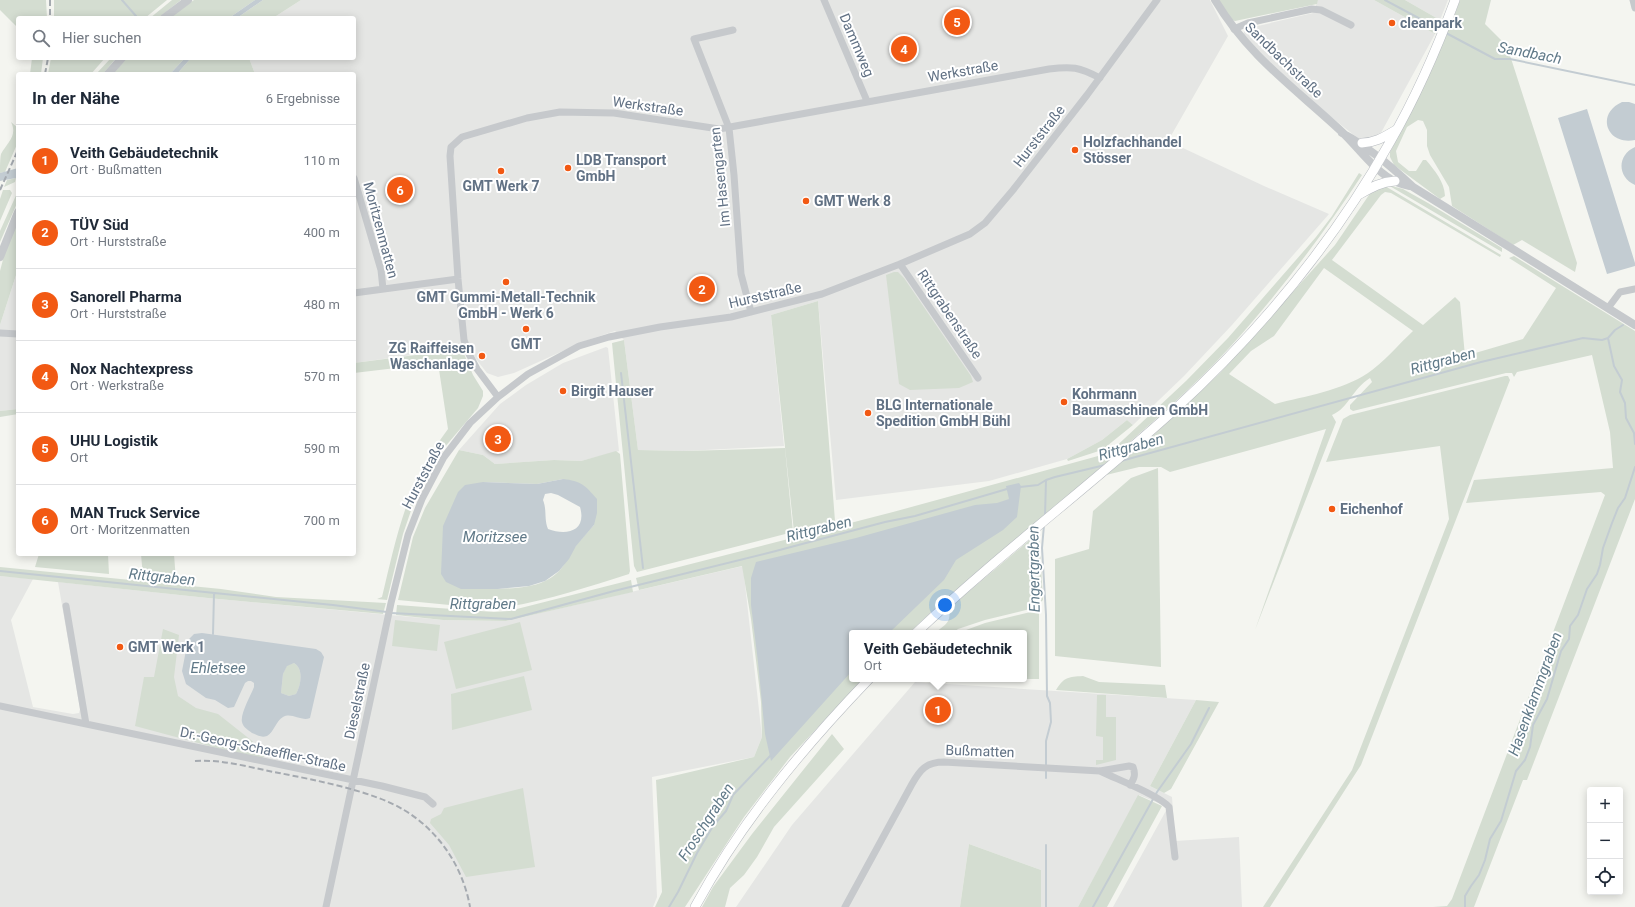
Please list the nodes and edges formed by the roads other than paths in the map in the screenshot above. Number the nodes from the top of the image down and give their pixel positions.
1 (188, 0) edge
2 (824, 0) edge
3 (1157, 0) edge
4 (1215, 0) edge
5 (1455, 0) edge
6 (1632, 0) edge
7 (1635, 8) edge
8 (167, 16) edge
9 (1351, 25) dead end
10 (1234, 29) junction
11 (734, 30) dead end
12 (120, 60) edge
13 (110, 72) edge
14 (1100, 78) junction
15 (867, 101) junction
16 (729, 128) junction
17 (1397, 130) junction
18 (1342, 133) junction
19 (1362, 143) junction
20 (1378, 162) junction
21 (1395, 181) junction
22 (356, 185) edge
23 (1413, 187) junction
24 (1358, 196) junction
25 (16, 217) edge
26 (0, 257) edge
27 (900, 264) junction
28 (458, 279) junction
29 (1635, 288) edge
30 (383, 289) junction
31 (356, 293) edge
32 (1608, 308) junction
33 (751, 312) junction
34 (1635, 326) edge
35 (0, 333) edge
36 (16, 334) edge
37 (978, 378) dead end
38 (498, 397) junction
39 (66, 606) dead end
40 (388, 617) joint
41 (919, 630) edge
42 (866, 682) edge
43 (0, 706) edge
44 (86, 724) junction
45 (1100, 771) junction
46 (352, 781) junction
47 (1130, 785) junction
48 (433, 804) dead end
49 (1175, 858) dead end
50 (326, 907) edge
51 (695, 907) edge
52 (845, 907) edge

1 - 8 street
2 - 15 street, Dammweg
3 - 14 street, Hurststraße
4 - 10 street, Sandbachstraße
5 - 17 main road
6 - 7 street
9 - 10 street
10 - 18 street, Sandbachstraße
11 - 16 street, Im Hasengarten
12 - 13 street
14 - 15 street, Werkstraße
14 - 27 street, Hurststraße
15 - 16 street, Werkstraße
16 - 28 street, Werkstraße
16 - 33 street, Im Hasengarten
17 - 19 main road
17 - 20 main road
18 - 19 street, Sandbachstraße
18 - 20 street, Sandbachstraße
19 - 20 street, Sandbachstraße
20 - 21 street
20 - 23 street
20 - 24 main road
21 - 23 street
21 - 24 main road
22 - 30 street, Moritzenmatten
23 - 32 street
24 - 41 main road
25 - 26 street
27 - 33 street, Hurststraße
27 - 37 street, Rittgrabenstraße
28 - 30 street
28 - 38 street, Werkstraße
29 - 32 street
30 - 31 street
32 - 34 street
33 - 38 street, Hurststraße
35 - 36 street
38 - 40 street, Hurststraße
39 - 44 street
40 - 46 street, Dieselstraße
42 - 51 main road
43 - 44 street, Dr.-Georg-Schaeffler-Straße
44 - 46 street, Dr.-Georg-Schaeffler-Straße
45 - 47 street, Bußmatten
45 - 47 street, Bußmatten
45 - 52 street, Bußmatten
46 - 48 street, Dr.-Georg-Schaeffler-Straße
46 - 50 street, Dieselstraße
47 - 49 street, Bußmatten

